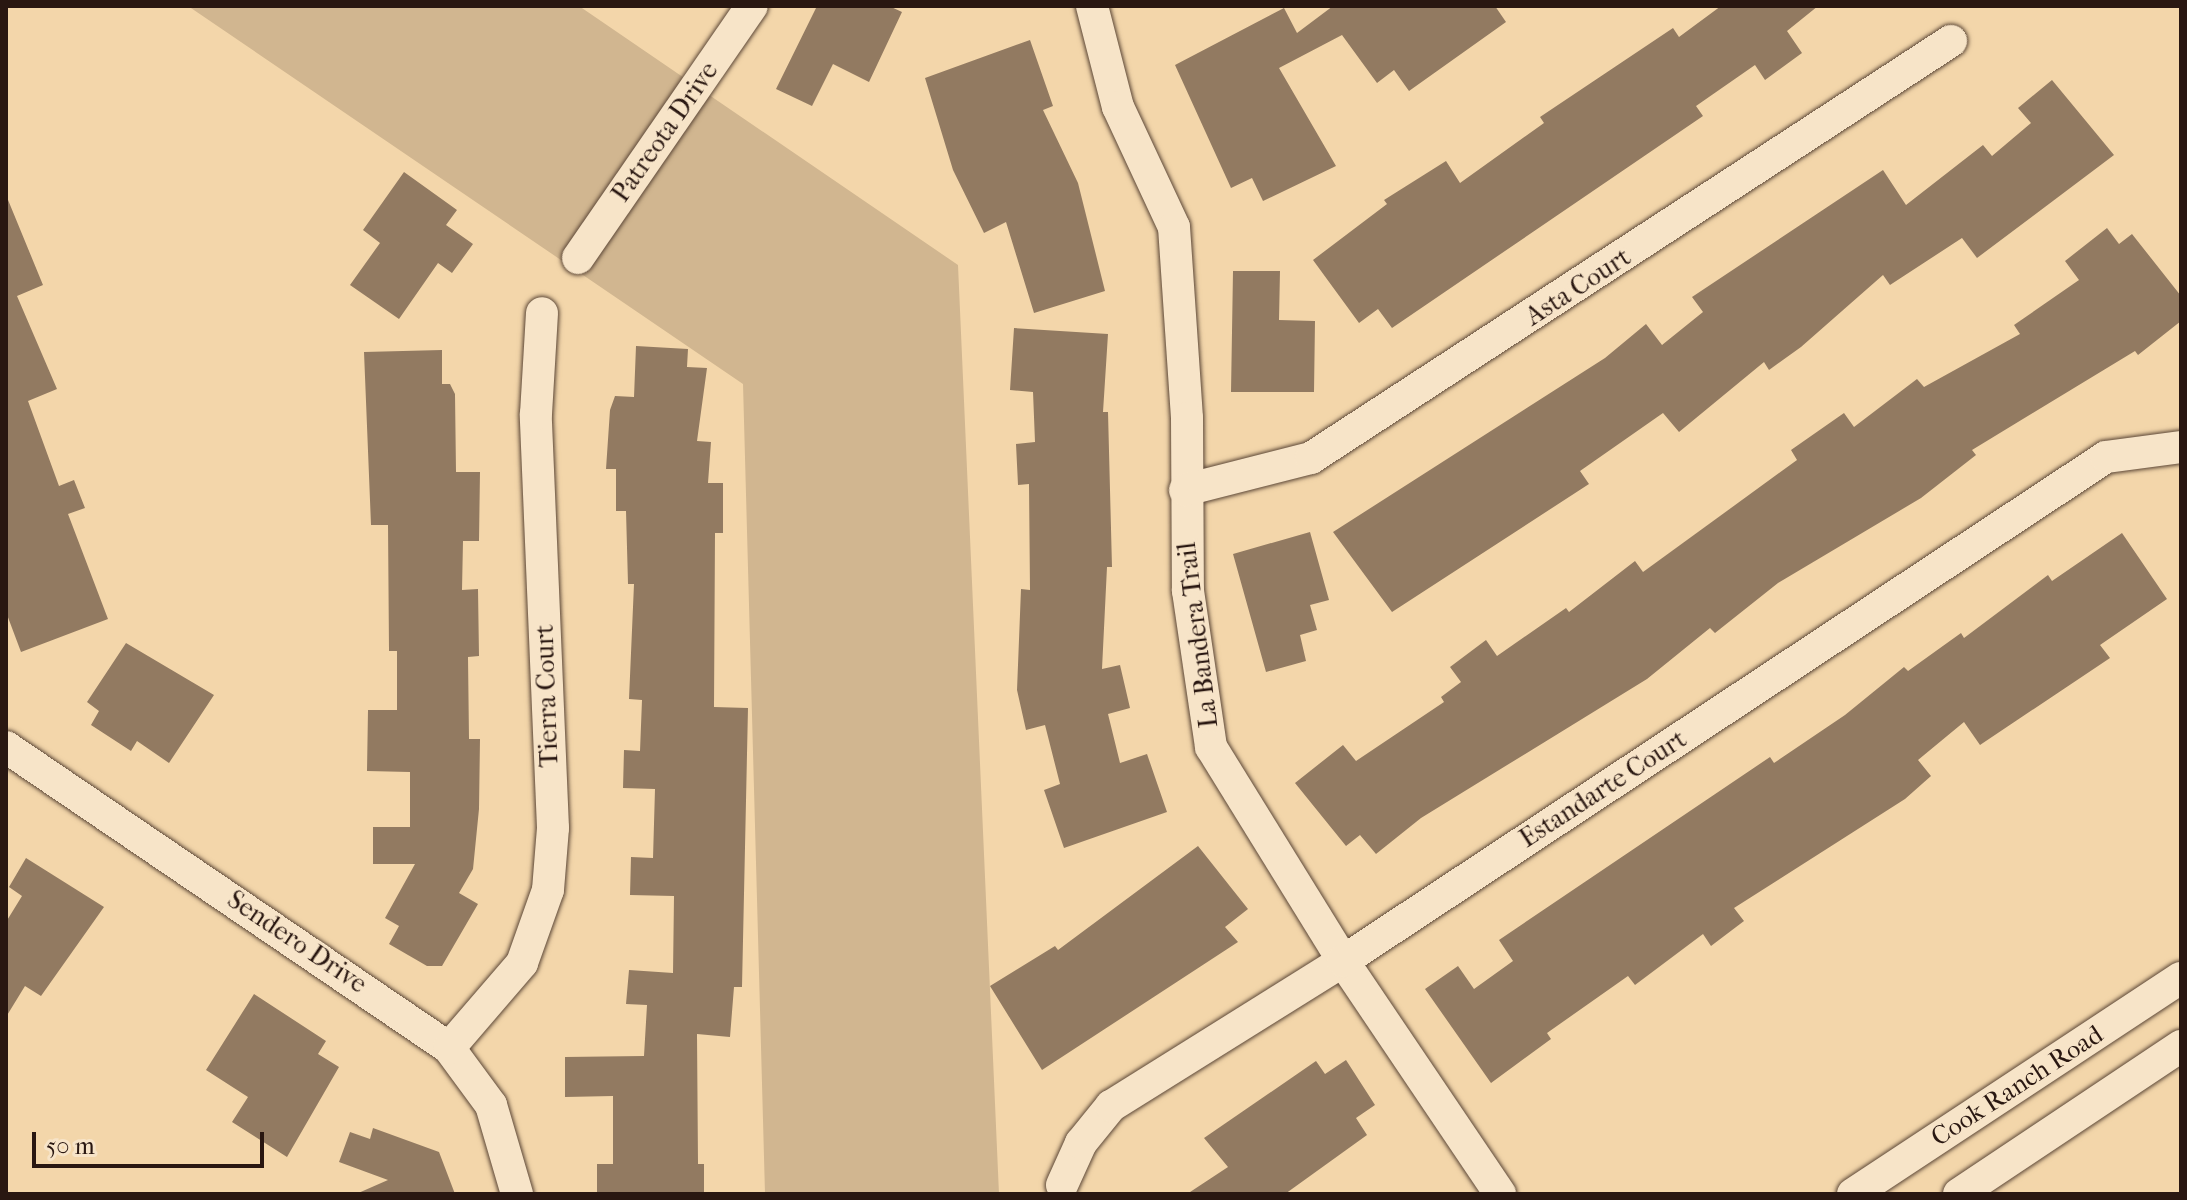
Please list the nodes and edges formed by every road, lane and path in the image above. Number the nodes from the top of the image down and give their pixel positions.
1 (752, 6) edge
2 (1092, 6) edge
3 (1951, 41) dead end
4 (578, 258) dead end
5 (542, 313) dead end
6 (2181, 447) edge
7 (1185, 490) junction
8 (6, 747) edge
9 (1343, 961) junction
10 (2181, 978) edge
11 (2181, 1046) edge
12 (449, 1048) junction
13 (1062, 1185) dead end
14 (517, 1194) edge
15 (1500, 1194) edge
16 (1853, 1194) edge
17 (1959, 1194) edge

1 - 4 street, Patreota Drive
2 - 7 street, La Bandera Trail
3 - 7 street, Asta Court
5 - 12 street, Tierra Court
6 - 9 street, Estandarte Court
7 - 9 street, La Bandera Trail
8 - 12 street, Sendero Drive
9 - 13 street, Estandarte Court
9 - 15 street, La Bandera Trail
10 - 16 street, Cook Ranch Road
11 - 17 street
12 - 14 street, Sendero Drive

